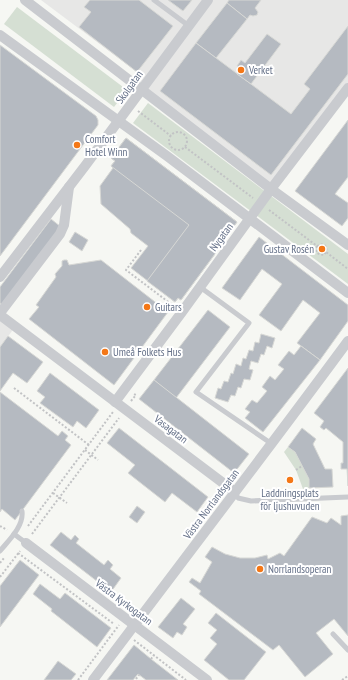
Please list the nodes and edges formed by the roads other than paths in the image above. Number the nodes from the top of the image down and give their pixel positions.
1 (25, 0) edge
2 (154, 0) edge
3 (208, 0) edge
4 (189, 26) junction
5 (0, 35) edge
6 (348, 88) edge
7 (141, 89) junction
8 (118, 121) junction
9 (69, 187) junction
10 (271, 189) junction
11 (249, 218) junction
12 (348, 245) edge
13 (0, 277) edge
14 (200, 287) junction
15 (348, 293) edge
16 (0, 314) edge
17 (348, 341) edge
18 (119, 405) junction
19 (272, 444) junction
20 (235, 492) junction
21 (348, 497) edge
22 (22, 511) dead end
23 (14, 534) junction
24 (22, 540) joint
25 (0, 551) edge
26 (135, 625) junction
27 (333, 634) dead end
28 (348, 650) edge
29 (93, 680) edge
30 (207, 680) edge

1 - 7 street
2 - 4 lane
3 - 4 street, Skolgatan
4 - 7 street, Skolgatan
5 - 8 street
6 - 10 street, Nygatan
7 - 8 street, Skolgatan
7 - 10 street
8 - 9 street, Skolgatan
8 - 11 street
9 - 13 street, Skolgatan
9 - 16 street, Skolgatan
10 - 11 street, Nygatan
10 - 12 street
11 - 14 street, Nygatan
11 - 15 street
14 - 18 street, Nygatan
14 - 19 lane
16 - 18 street, Vasagatan
17 - 19 street, Västra Norrlandsgatan
18 - 20 street, Vasagatan
19 - 20 street, Västra Norrlandsgatan
20 - 21 lane, Vasagatan
20 - 26 street, Västra Norrlandsgatan
22 - 23 lane
23 - 24 lane
23 - 25 lane
24 - 26 street, Västra Kyrkogatan
26 - 29 street, Västra Norrlandsgatan
26 - 30 street, Västra Kyrkogatan
27 - 28 lane

